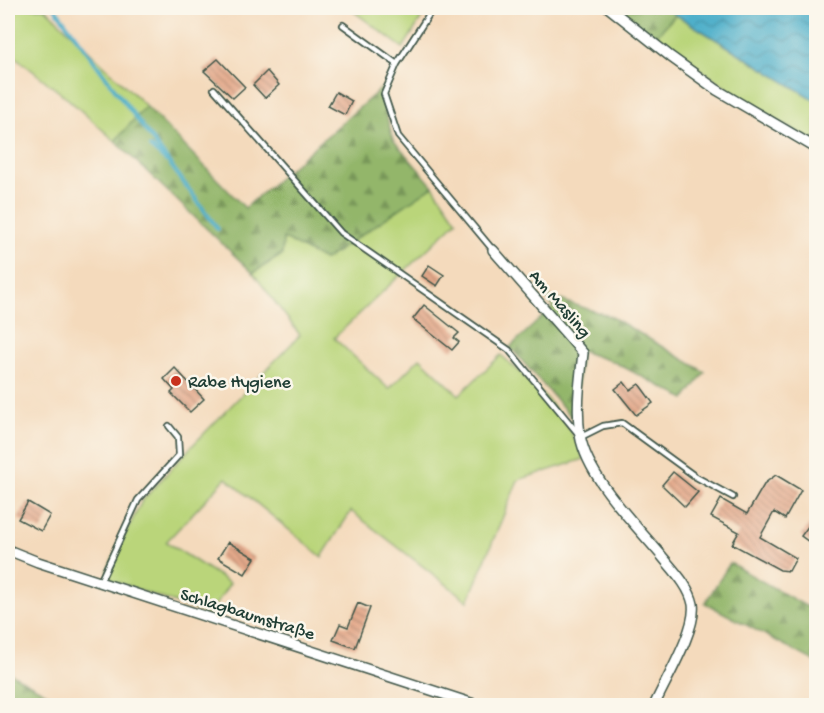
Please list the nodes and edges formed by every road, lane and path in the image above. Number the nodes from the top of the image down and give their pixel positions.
1 (433, 8) edge
2 (609, 8) edge
3 (343, 25) dead end
4 (397, 64) junction
5 (214, 89) dead end
6 (816, 148) edge
7 (493, 250) joint
8 (169, 426) dead end
9 (581, 437) junction
10 (733, 497) dead end
11 (8, 550) edge
12 (100, 582) junction
13 (480, 705) edge
14 (654, 705) edge

1 - 4 lane, Am Masling
2 - 6 street
3 - 4 lane
4 - 7 lane, Am Masling
5 - 9 lane
7 - 9 street, Am Masling
8 - 12 lane
9 - 10 lane
9 - 14 street, Am Masling
11 - 12 street, Schlagbaumstraße
12 - 13 street, Schlagbaumstraße

